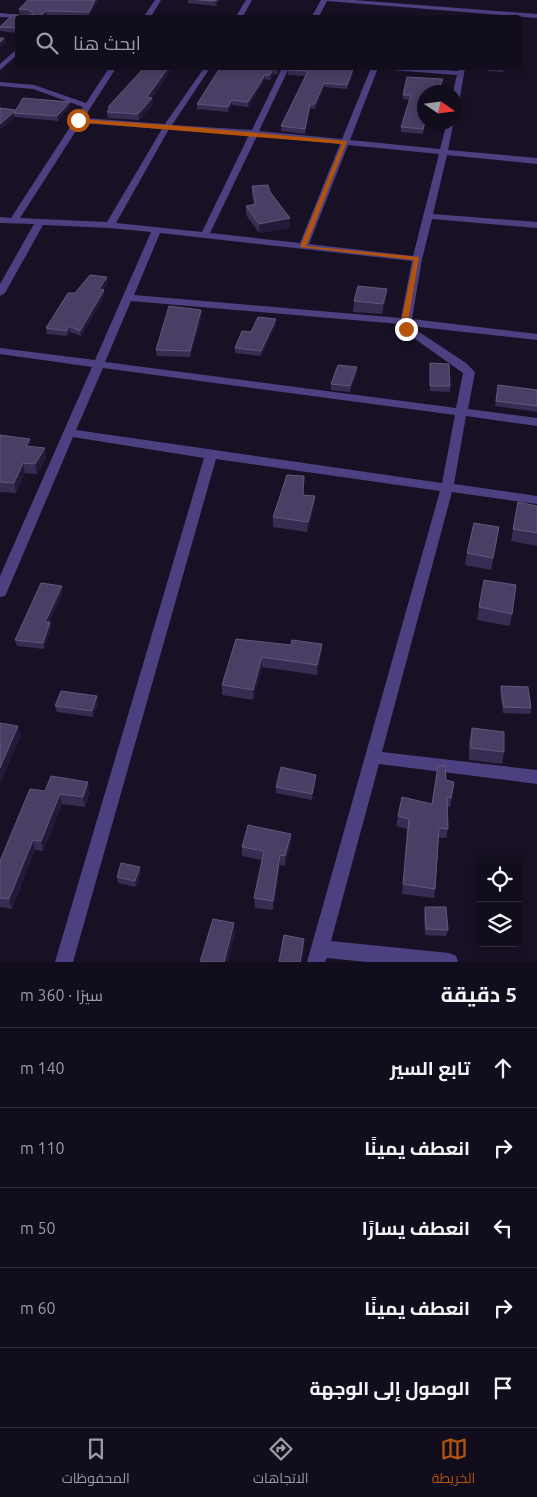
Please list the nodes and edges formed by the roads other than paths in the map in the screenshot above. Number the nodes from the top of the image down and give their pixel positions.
1 (158, 0) edge
2 (249, 0) edge
3 (324, 0) edge
4 (329, 0) edge
5 (404, 6) edge
6 (479, 12) edge
7 (148, 15) edge
8 (240, 15) edge
9 (316, 15) edge
10 (0, 16) edge
11 (537, 16) edge
12 (15, 17) edge
13 (15, 53) edge
14 (0, 68) edge
15 (111, 70) edge
16 (206, 70) edge
17 (285, 70) edge
18 (374, 70) edge
19 (461, 70) edge
20 (0, 84) edge
21 (458, 85) edge
22 (87, 106) junction
23 (78, 120) junction
24 (168, 126) junction
25 (448, 130) edge
26 (254, 134) junction
27 (346, 142) junction
28 (442, 152) junction
29 (537, 161) edge
30 (428, 216) junction
31 (0, 220) edge
32 (14, 220) junction
33 (41, 221) junction
34 (110, 225) junction
35 (537, 225) edge
36 (156, 230) junction
37 (205, 236) junction
38 (303, 247) junction
39 (417, 259) junction
40 (0, 293) edge
41 (128, 298) junction
42 (405, 322) junction
43 (537, 337) edge
44 (0, 351) edge
45 (99, 363) junction
46 (461, 413) junction
47 (537, 422) edge
48 (69, 433) junction
49 (211, 455) junction
50 (447, 488) junction
51 (537, 500) edge
52 (0, 592) edge
53 (373, 757) junction
54 (537, 777) edge
55 (318, 955) edge
56 (64, 962) edge
57 (448, 962) edge

1 - 7 street
2 - 8 street
3 - 9 street
4 - 5 street
5 - 6 street
6 - 11 street
10 - 12 street
13 - 14 street
15 - 22 street
16 - 24 street
17 - 26 street
18 - 27 street
19 - 21 street
20 - 22 street
22 - 23 street
23 - 24 street
23 - 32 street
24 - 26 street
24 - 34 street
25 - 28 street
26 - 27 street
26 - 37 street
27 - 28 street
27 - 38 street
28 - 29 street
28 - 30 street
30 - 35 street
30 - 39 street
31 - 32 street
32 - 33 street
33 - 34 street
33 - 40 street
34 - 36 street
36 - 37 street
36 - 41 street
37 - 38 street
38 - 39 street
39 - 42 street
41 - 42 street
41 - 45 street
42 - 43 street
42 - 46 street
44 - 45 street
45 - 46 street
45 - 48 street
46 - 47 street
46 - 50 street
48 - 49 street
48 - 52 street
49 - 50 street
49 - 56 street
50 - 51 street
50 - 53 street
53 - 54 street
53 - 55 street
55 - 57 street

